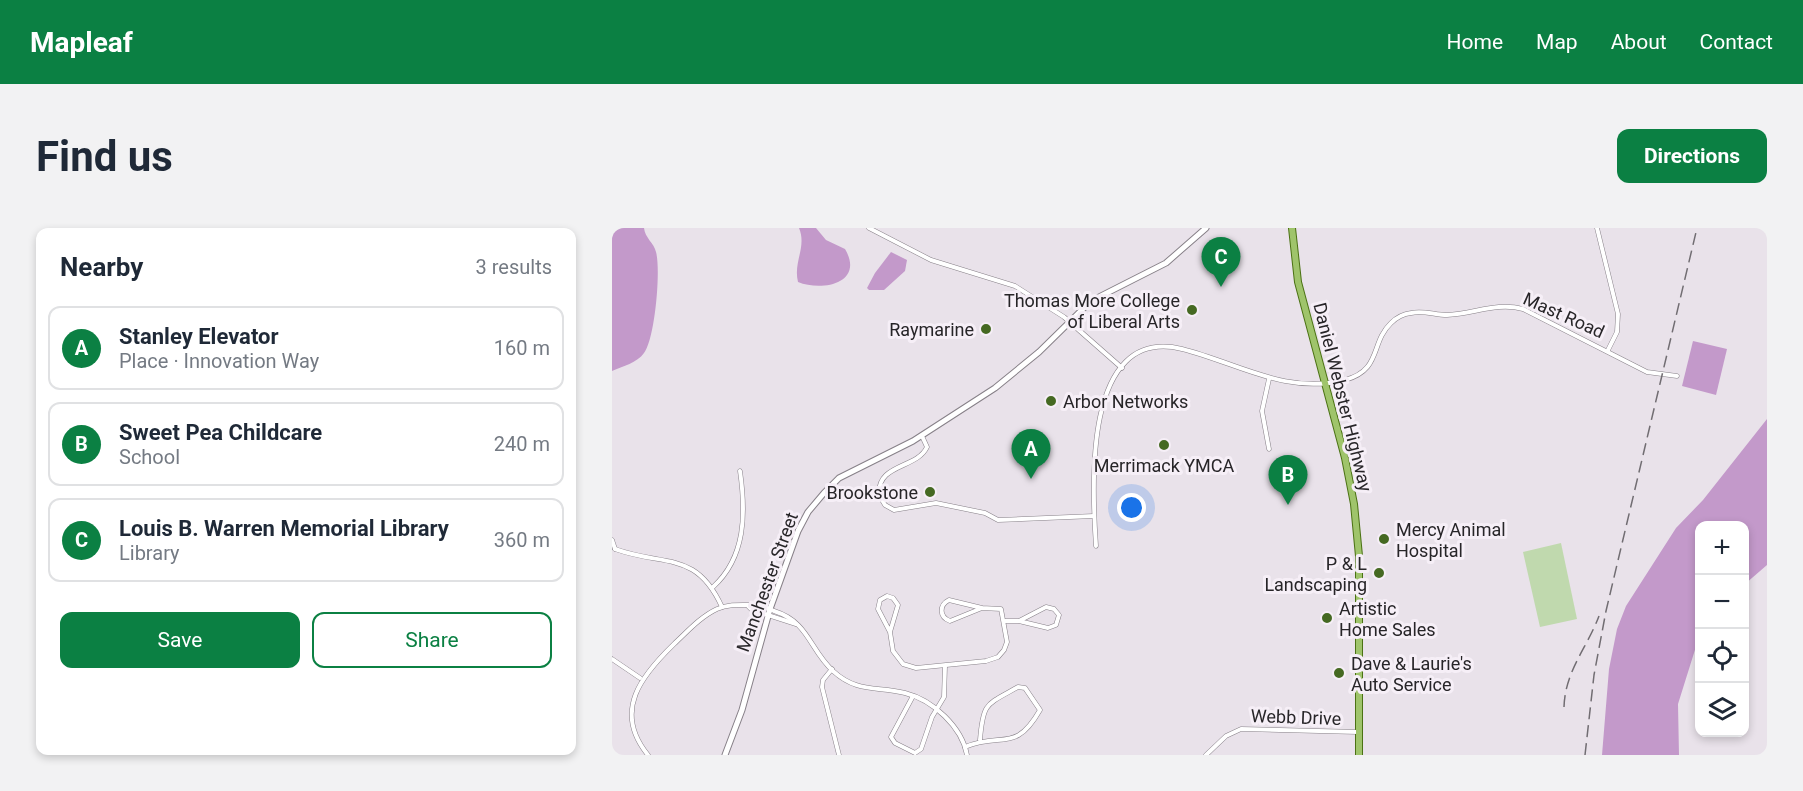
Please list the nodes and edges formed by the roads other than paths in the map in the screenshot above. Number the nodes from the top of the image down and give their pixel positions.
1 (869, 228) edge
2 (1206, 228) edge
3 (1292, 228) edge
4 (1597, 228) edge
5 (1069, 322) junction
6 (1608, 350) junction
7 (1122, 368) junction
8 (1677, 376) dead end
9 (1269, 379) junction
10 (1326, 383) junction
11 (922, 436) junction
12 (1269, 449) dead end
13 (740, 471) dead end
14 (1094, 516) junction
15 (612, 540) edge
16 (1096, 546) dead end
17 (614, 551) edge
18 (712, 587) junction
19 (722, 607) junction
20 (982, 608) junction
21 (769, 612) junction
22 (1005, 621) junction
23 (1019, 621) junction
24 (890, 632) junction
25 (612, 659) edge
26 (945, 666) junction
27 (832, 669) junction
28 (640, 678) junction
29 (913, 696) junction
30 (936, 711) junction
31 (1359, 732) junction
32 (980, 741) junction
33 (965, 747) junction
34 (648, 755) edge
35 (725, 755) edge
36 (837, 755) edge
37 (967, 755) edge
38 (1206, 755) edge
39 (1359, 755) edge

1 - 5 street
2 - 5 street, Manchester Street
3 - 10 main road, Daniel Webster Highway
4 - 6 street
5 - 7 street
5 - 11 street, Manchester Street
6 - 8 street, Mast Road
6 - 10 street, Mast Road
7 - 9 street, Mast Road
7 - 14 street
9 - 10 street, Mast Road
9 - 12 street
10 - 31 main road, Daniel Webster Highway
11 - 14 street
11 - 21 street, Manchester Street
13 - 18 street
14 - 16 street
15 - 17 street
17 - 18 street
18 - 19 street
19 - 21 street
19 - 28 street
20 - 20 street
20 - 22 street
21 - 27 street
21 - 35 street, Manchester Street
22 - 23 street
22 - 26 street
23 - 23 street
24 - 24 street
24 - 26 street
25 - 28 street
26 - 30 street
27 - 29 street
27 - 36 street
28 - 34 street
29 - 30 street
29 - 30 street
30 - 33 street
31 - 38 street, Webb Drive
31 - 39 main road, Daniel Webster Highway
32 - 32 street
32 - 33 street
33 - 37 street

